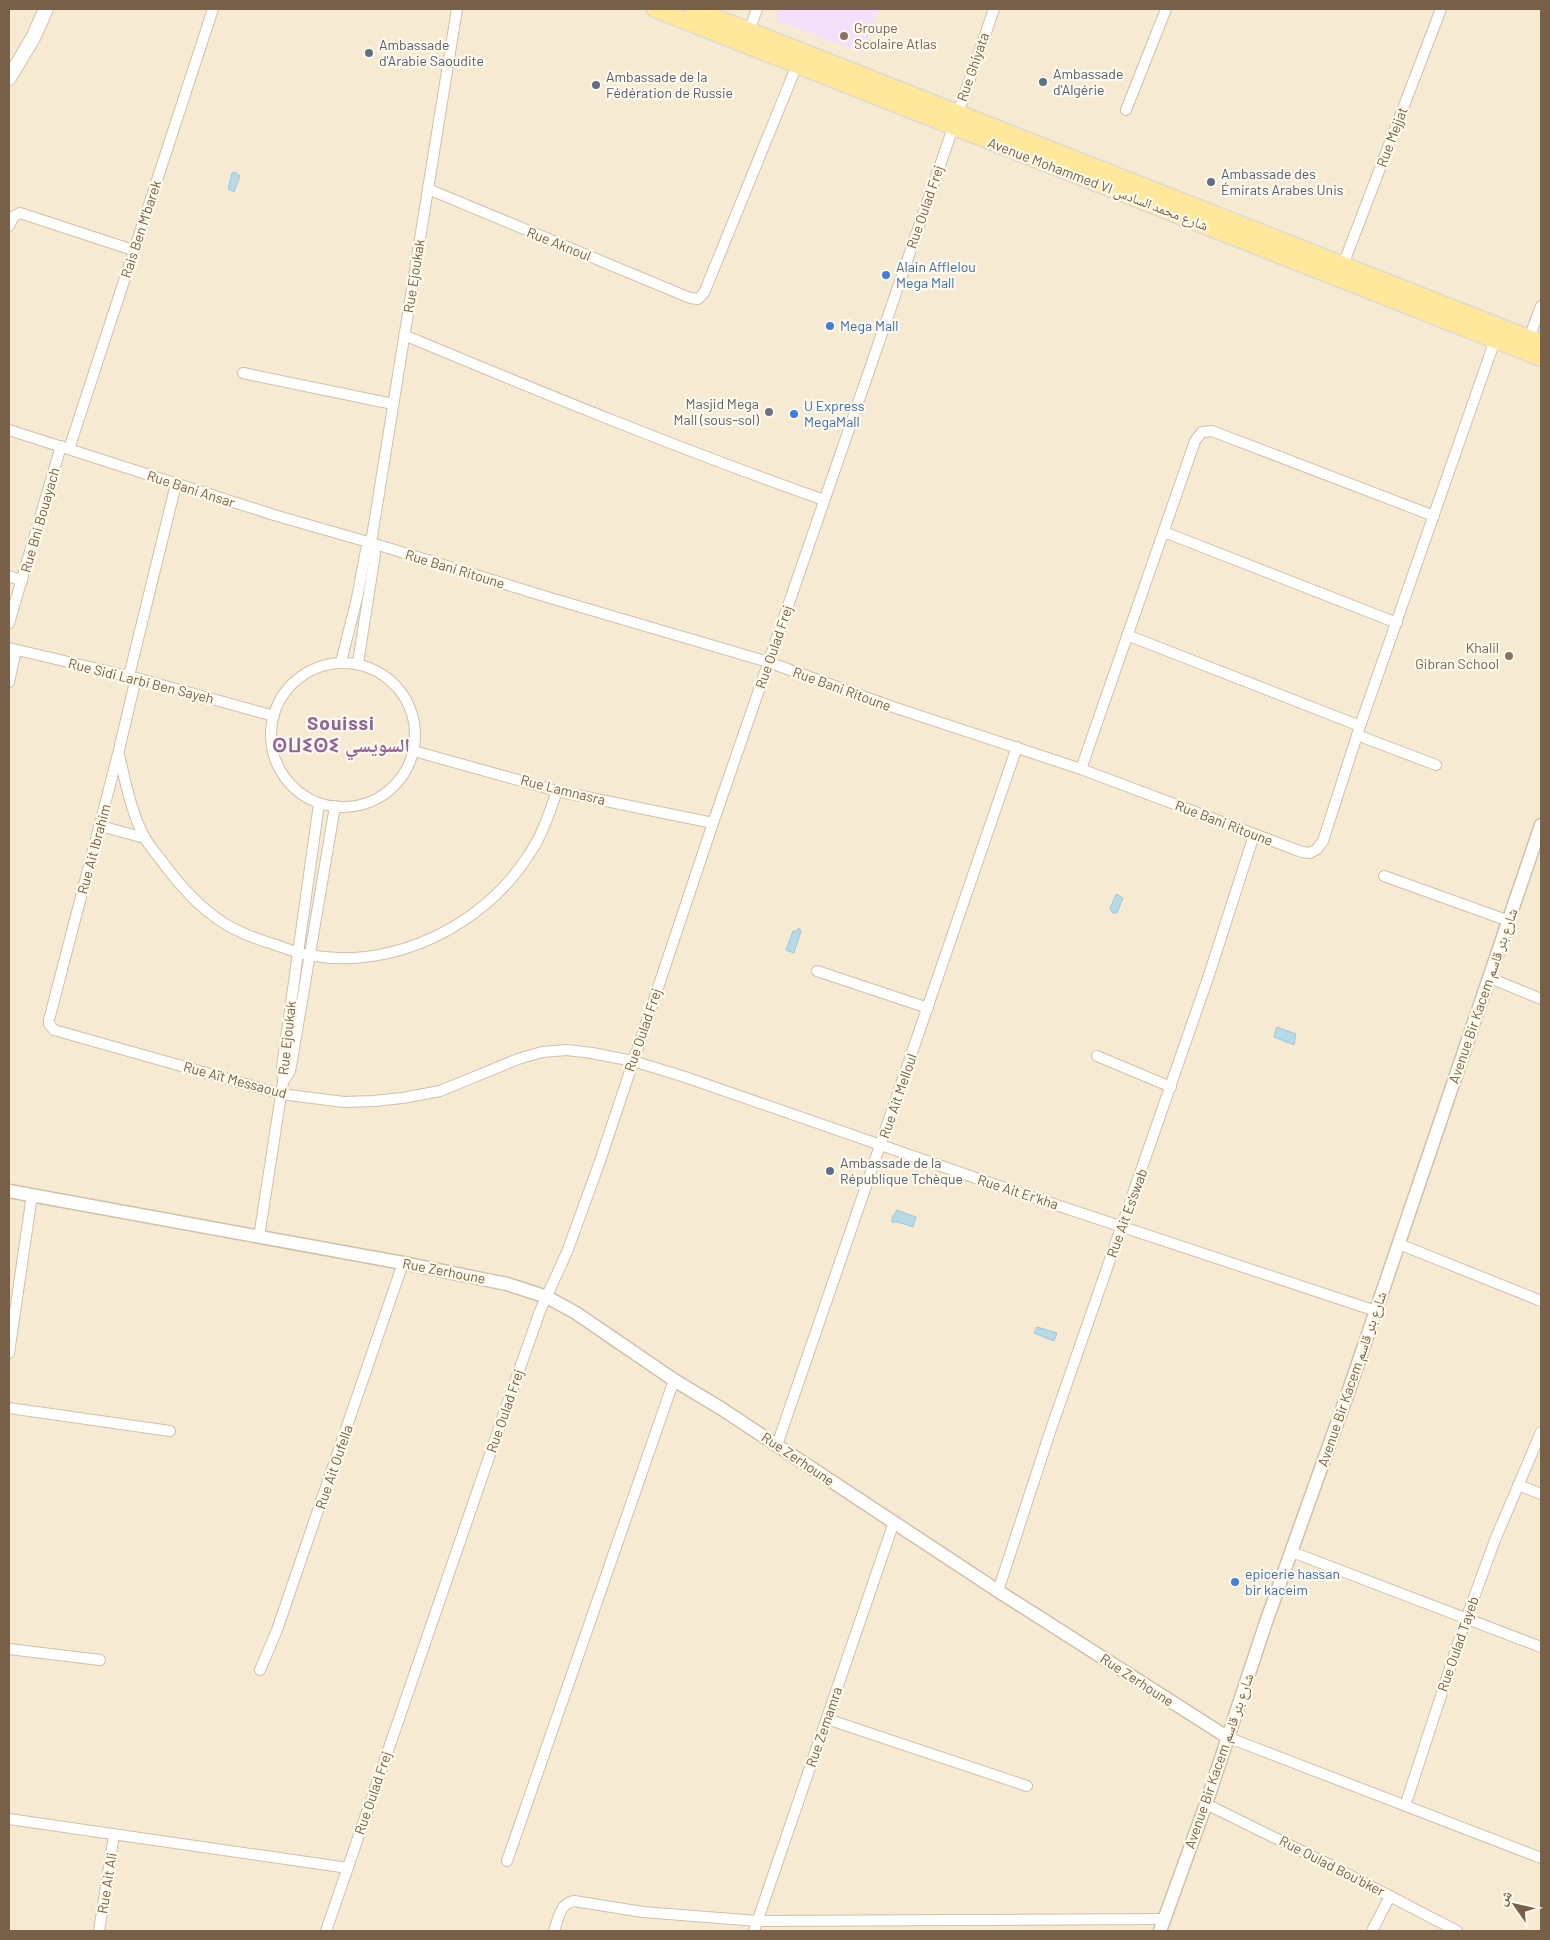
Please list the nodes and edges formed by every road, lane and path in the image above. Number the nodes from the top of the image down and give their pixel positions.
1 (46, 9) edge
2 (213, 9) edge
3 (457, 9) edge
4 (655, 9) edge
5 (694, 9) edge
6 (757, 9) edge
7 (994, 9) edge
8 (1166, 9) edge
9 (1441, 9) edge
10 (749, 31) junction
11 (797, 65) junction
12 (9, 78) edge
13 (1126, 110) dead end
14 (955, 120) junction
15 (428, 189) junction
16 (9, 226) edge
17 (133, 250) junction
18 (1343, 265) junction
19 (1541, 306) edge
20 (404, 335) junction
21 (1495, 340) junction
22 (1535, 340) edge
23 (1541, 358) edge
24 (242, 373) dead end
25 (393, 404) junction
26 (9, 430) edge
27 (65, 447) junction
28 (176, 484) junction
29 (824, 500) junction
30 (1434, 516) junction
31 (1164, 532) junction
32 (373, 543) junction
33 (9, 576) edge
34 (22, 581) junction
35 (9, 623) edge
36 (1397, 624) junction
37 (1127, 635) junction
38 (12, 649) edge
39 (341, 662) junction
40 (768, 662) junction
41 (358, 664) junction
42 (132, 677) junction
43 (9, 682) edge
44 (274, 716) junction
45 (1358, 731) junction
46 (1017, 747) junction
47 (414, 751) junction
48 (118, 754) junction
49 (1436, 765) dead end
50 (1081, 769) junction
51 (557, 791) junction
52 (318, 804) junction
53 (334, 806) junction
54 (713, 823) junction
55 (100, 826) junction
56 (1541, 826) edge
57 (1254, 836) junction
58 (145, 838) junction
59 (1384, 876) dead end
60 (1508, 921) junction
61 (298, 953) junction
62 (311, 956) junction
63 (817, 971) dead end
64 (1490, 978) junction
65 (1541, 999) edge
66 (928, 1008) junction
67 (49, 1020) joint
68 (1096, 1056) dead end
69 (633, 1062) junction
70 (283, 1082) junction
71 (1171, 1087) junction
72 (281, 1094) junction
73 (881, 1144) junction
74 (9, 1190) edge
75 (32, 1195) junction
76 (1122, 1225) junction
77 (259, 1237) junction
78 (1399, 1244) junction
79 (403, 1263) junction
80 (547, 1297) junction
81 (1541, 1301) edge
82 (1376, 1311) junction
83 (9, 1354) edge
84 (674, 1380) junction
85 (9, 1408) edge
86 (170, 1431) dead end
87 (1541, 1432) edge
88 (777, 1445) junction
89 (1518, 1485) junction
90 (1541, 1494) edge
91 (894, 1522) junction
92 (1292, 1552) junction
93 (998, 1590) junction
94 (1466, 1618) junction
95 (1541, 1647) edge
96 (9, 1649) edge
97 (100, 1660) dead end
98 (260, 1670) dead end
99 (827, 1719) junction
100 (1227, 1737) junction
101 (1027, 1786) dead end
102 (1206, 1804) junction
103 (1405, 1806) junction
104 (9, 1819) edge
105 (114, 1835) junction
106 (1541, 1858) edge
107 (507, 1861) dead end
108 (348, 1868) junction
109 (1390, 1896) junction
110 (758, 1921) junction
111 (1162, 1925) edge
112 (99, 1931) edge
113 (326, 1931) edge
114 (554, 1931) edge
115 (754, 1931) edge
116 (1372, 1931) edge
117 (1457, 1931) edge

1 - 12 main road
2 - 17 street, Rais Ben M’barek
3 - 15 street, Rue Ejoukak
4 - 11 main road, Avenue Mohammed VI شارع محمد السادس
5 - 10 main road, Avenue Mohammed VI شارع محمد السادس
6 - 10 street
7 - 14 street, Rue Ghiyata
8 - 13 street
9 - 18 street, Rue Mejjat
10 - 14 main road, Avenue Mohammed VI شارع محمد السادس
11 - 14 main road, Avenue Mohammed VI شارع محمد السادس
11 - 15 street, Rue Aknoul
14 - 18 main road, Avenue Mohammed VI شارع محمد السادس
14 - 21 main road, Avenue Mohammed VI شارع محمد السادس
14 - 29 street, Rue Oulad Frej
15 - 20 street, Rue Ejoukak
16 - 17 street
17 - 27 street, Rais Ben M’barek
18 - 22 main road, Avenue Mohammed VI شارع محمد السادس
19 - 22 street
20 - 25 street, Rue Ejoukak
20 - 29 street
21 - 23 main road, Avenue Mohammed VI شارع محمد السادس
21 - 30 street
24 - 25 street
25 - 32 street, Rue Ejoukak
26 - 27 street, Rue Bani Ansar
27 - 28 street, Rue Bani Ansar
27 - 34 street, Rue Bni Bouayach
28 - 32 street, Rue Bani Ansar
28 - 42 street, Rue Ait Ibrahim
29 - 40 street, Rue Oulad Frej
30 - 31 street
30 - 36 street
31 - 36 street
31 - 37 street
32 - 39 street, Rue Ejoukak
32 - 40 street, Rue Bani Ritoune
32 - 41 street, Rue Ejoukak
33 - 34 street
34 - 35 street, Rue Bni Bouayach
36 - 45 street
37 - 45 street
37 - 50 street
38 - 42 street, Rue Sidi Larbi Ben Sayeh
38 - 43 street
39 - 41 street
39 - 44 street
40 - 46 street, Rue Bani Ritoune
40 - 54 street, Rue Oulad Frej
41 - 47 street
42 - 44 street, Rue Sidi Larbi Ben Sayeh
42 - 48 street, Rue Ait Ibrahim
44 - 52 street
45 - 49 street
45 - 57 street, Rue Bani Ritoune
46 - 50 street, Rue Bani Ritoune
46 - 66 street, Rue Ait Melloul
47 - 51 street, Rue Lamnasra
47 - 53 street
48 - 55 street, Rue Ait Ibrahim
48 - 58 street
50 - 57 street, Rue Bani Ritoune
51 - 54 street, Rue Lamnasra
51 - 62 street
52 - 53 street
52 - 61 street, Rue Ejoukak
53 - 62 street, Rue Ejoukak
54 - 69 street, Rue Oulad Frej
55 - 58 street
55 - 67 street, Rue Ait Ibrahim
56 - 60 street, Avenue Bir Kacem شارع بئر قاسم
57 - 71 street, Rue Ait Es'swab
58 - 61 street
59 - 60 street
60 - 64 street, Avenue Bir Kacem شارع بئر قاسم
61 - 62 street
61 - 70 street, Rue Ejoukak
62 - 70 street, Rue Ejoukak
63 - 66 street
64 - 65 street
64 - 78 street, Avenue Bir Kacem شارع بئر قاسم
66 - 73 street, Rue Ait Melloul
67 - 72 street, Rue Aït Messaoud
68 - 71 street
69 - 72 street, Rue Aït Messaoud
69 - 73 street, Rue Ait Er'kha
69 - 80 street, Rue Oulad Frej
70 - 72 street, Rue Ejoukak
71 - 76 street, Rue Ait Es'swab
72 - 77 street, Rue Ejoukak
73 - 76 street, Rue Ait Er'kha
73 - 88 street, Rue Ait Melloul
74 - 75 street, Rue Zerhoune
75 - 77 street, Rue Zerhoune
75 - 83 street
76 - 82 street, Rue Ait Er'kha
76 - 93 street, Rue Ait Es'swab
77 - 79 street, Rue Zerhoune
78 - 81 street
78 - 82 street, Avenue Bir Kacem شارع بئر قاسم
79 - 80 street, Rue Zerhoune
79 - 98 street, Rue Ait Oufella
80 - 84 street, Rue Zerhoune
80 - 108 street, Rue Oulad Frej
82 - 92 street, Avenue Bir Kacem شارع بئر قاسم
84 - 88 street, Rue Zerhoune
84 - 107 street
85 - 86 street
87 - 89 street, Rue Oulad Tayeb
88 - 91 street, Rue Zerhoune
89 - 90 street
89 - 94 street, Rue Oulad Tayeb
91 - 93 street, Rue Zerhoune
91 - 99 street, Rue Zemamra
92 - 94 street
92 - 100 street, Avenue Bir Kacem شارع بئر قاسم
93 - 100 street, Rue Zerhoune
94 - 95 street
94 - 103 street, Rue Oulad Tayeb
96 - 97 street
99 - 101 street
99 - 110 street, Rue Zemamra
100 - 102 street, Avenue Bir Kacem شارع بئر قاسم
100 - 103 street, Rue Zerhoune
102 - 109 street, Rue Oulad Bou'bker
102 - 111 street, Avenue Bir Kacem شارع بئر قاسم
103 - 106 street, Rue Zerhoune
104 - 105 street
105 - 108 street
105 - 112 street, Rue Ait Ali
108 - 113 street, Rue Oulad Frej
109 - 116 street
109 - 117 street, Rue Oulad Bou'bker
110 - 111 street
110 - 114 street
110 - 115 street, Rue Zemamra

